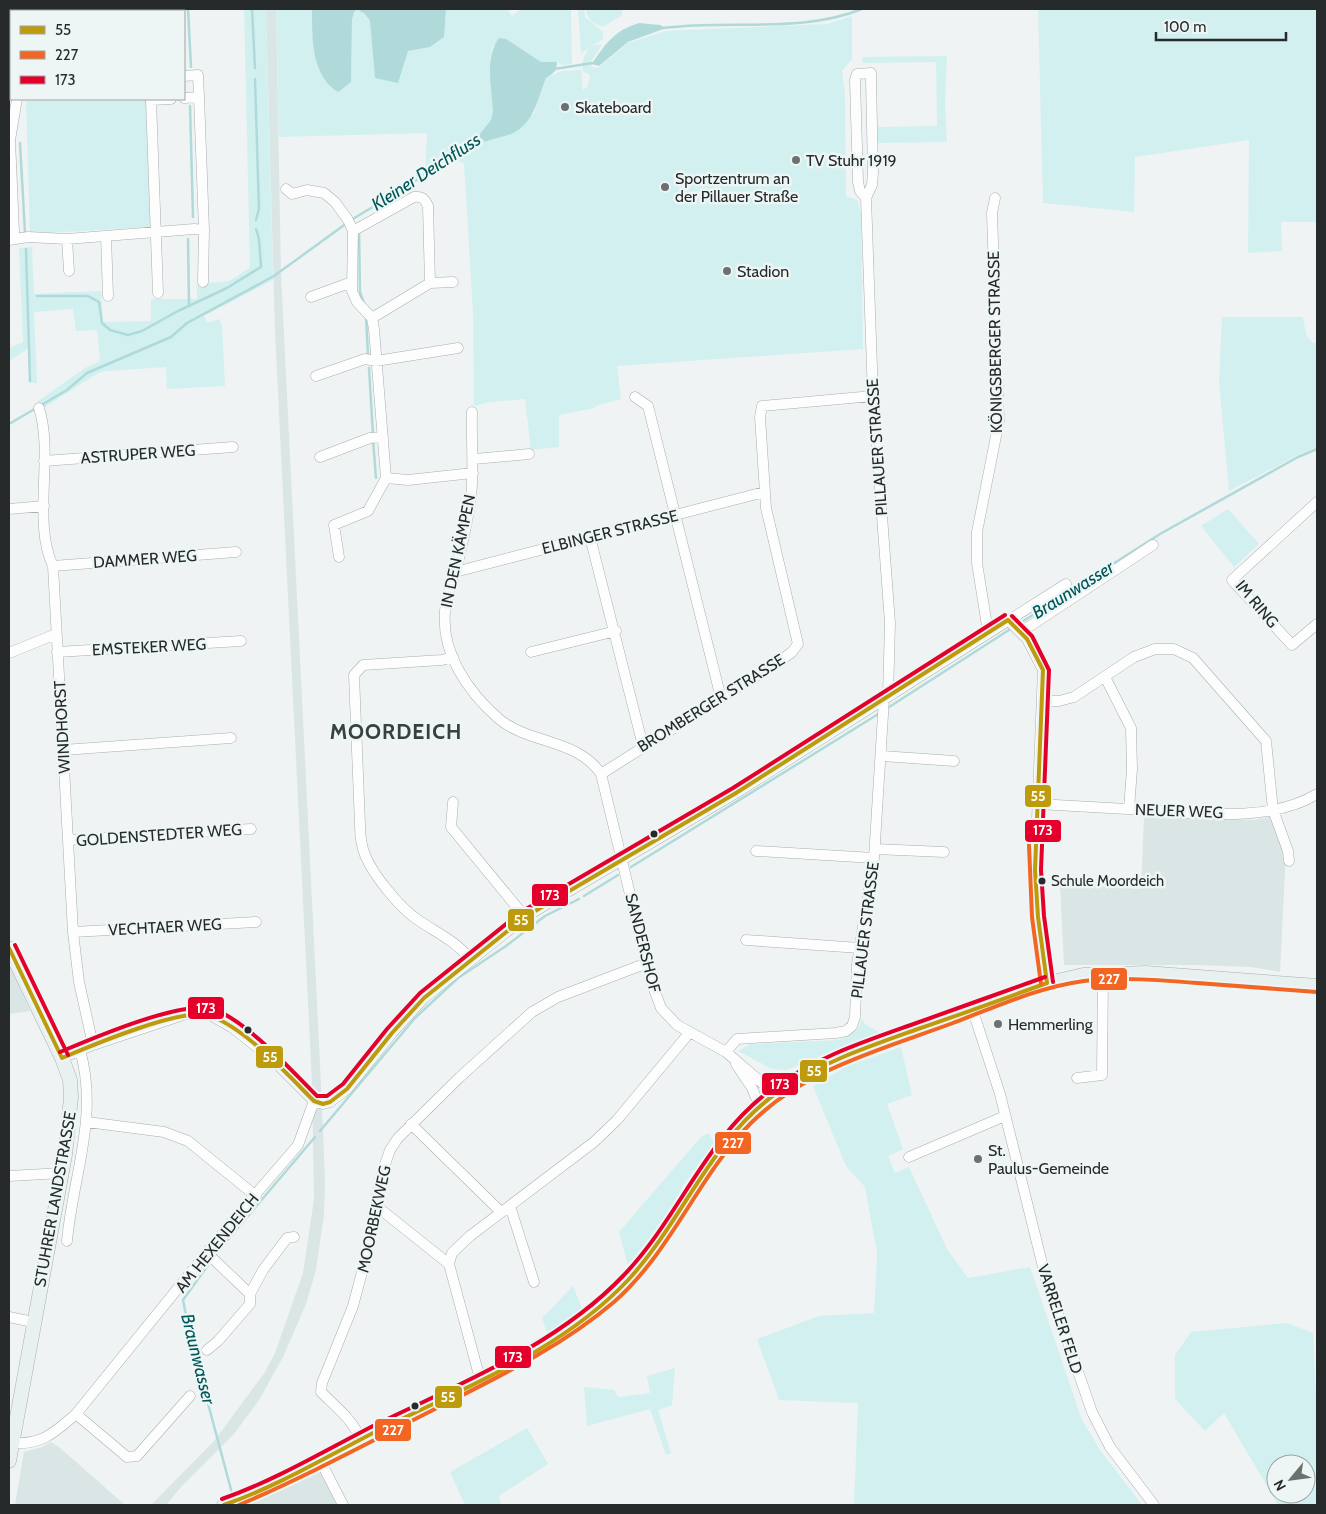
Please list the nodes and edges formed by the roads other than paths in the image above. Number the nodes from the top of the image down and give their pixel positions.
1 (185, 76) edge
2 (199, 97) junction
3 (185, 98) edge
4 (16, 100) edge
5 (151, 100) edge
6 (286, 189) dead end
7 (866, 198) junction
8 (995, 198) dead end
9 (354, 227) junction
10 (204, 230) junction
11 (156, 233) junction
12 (106, 236) junction
13 (67, 239) junction
14 (9, 240) edge
15 (69, 271) dead end
16 (203, 282) dead end
17 (352, 282) junction
18 (453, 282) dead end
19 (430, 283) junction
20 (158, 293) dead end
21 (108, 296) dead end
22 (311, 298) dead end
23 (371, 316) junction
24 (458, 348) dead end
25 (376, 361) junction
26 (316, 376) dead end
27 (873, 396) junction
28 (635, 397) dead end
29 (39, 408) dead end
30 (472, 412) dead end
31 (377, 438) junction
32 (233, 447) dead end
33 (529, 454) dead end
34 (320, 456) dead end
35 (474, 459) junction
36 (44, 461) junction
37 (473, 472) junction
38 (386, 478) junction
39 (764, 492) junction
40 (1317, 502) edge
41 (44, 506) junction
42 (9, 509) edge
43 (675, 515) junction
44 (590, 537) junction
45 (1153, 545) dead end
46 (236, 552) dead end
47 (339, 556) dead end
48 (53, 566) junction
49 (455, 572) junction
50 (1066, 584) dead end
51 (1010, 621) junction
52 (1317, 624) edge
53 (616, 632) junction
54 (988, 632) junction
55 (1021, 632) junction
56 (56, 634) junction
57 (241, 641) dead end
58 (57, 652) junction
59 (531, 652) dead end
60 (9, 653) edge
61 (453, 657) junction
62 (1105, 676) junction
63 (721, 698) junction
64 (886, 699) junction
65 (1042, 701) junction
66 (231, 738) dead end
67 (643, 746) junction
68 (63, 750) junction
69 (882, 756) junction
70 (954, 761) dead end
71 (601, 774) junction
72 (1317, 794) edge
73 (453, 802) dead end
74 (1038, 804) junction
75 (1129, 809) junction
76 (1273, 810) junction
77 (251, 829) dead end
78 (68, 840) junction
79 (756, 851) dead end
80 (944, 852) dead end
81 (874, 853) junction
82 (622, 859) junction
83 (1288, 861) dead end
84 (525, 917) junction
85 (256, 922) dead end
86 (73, 932) junction
87 (746, 940) dead end
88 (9, 948) edge
89 (860, 948) junction
90 (470, 960) junction
91 (646, 963) junction
92 (1103, 974) junction
93 (1046, 983) junction
94 (1317, 986) edge
95 (972, 1008) junction
96 (690, 1032) junction
97 (93, 1045) junction
98 (80, 1050) junction
99 (726, 1052) junction
100 (62, 1058) junction
101 (1078, 1078) dead end
102 (776, 1095) junction
103 (315, 1101) junction
104 (760, 1106) junction
105 (1005, 1116) junction
106 (87, 1122) junction
107 (411, 1124) junction
108 (909, 1157) dead end
109 (62, 1172) junction
110 (9, 1176) edge
111 (256, 1196) junction
112 (375, 1206) junction
113 (506, 1209) junction
114 (294, 1237) dead end
115 (68, 1241) dead end
116 (207, 1253) junction
117 (449, 1264) junction
118 (534, 1282) dead end
119 (250, 1294) junction
120 (9, 1317) edge
121 (33, 1322) junction
122 (207, 1350) dead end
123 (480, 1379) junction
124 (190, 1396) dead end
125 (76, 1414) junction
126 (361, 1440) junction
127 (12, 1443) junction
128 (9, 1460) edge
129 (320, 1460) junction
130 (231, 1503) edge
131 (343, 1505) edge
132 (1154, 1505) edge

1 - 2 street
2 - 3 street
2 - 10 street
4 - 14 street
5 - 11 street
6 - 9 street
7 - 7 street, PILLAUER STRASSE
7 - 27 street, PILLAUER STRASSE
8 - 54 street, KÖNIGSBERGER STRASSE
9 - 17 street
9 - 19 street
10 - 11 street
10 - 16 street
11 - 12 street
11 - 20 street
12 - 13 street
12 - 21 street
13 - 14 street
13 - 15 street
17 - 22 street
17 - 23 street
18 - 19 street
19 - 23 street
23 - 25 street
24 - 25 street
25 - 26 street
25 - 31 street
27 - 39 street, BROMBERGER STRASSE
27 - 64 street, PILLAUER STRASSE
28 - 43 street
29 - 36 street, WINDHORST
30 - 35 street, IN DEN KÄMPEN
31 - 34 street
31 - 38 street
32 - 36 street, ASTRUPER WEG
33 - 35 street
35 - 37 street, IN DEN KÄMPEN
36 - 41 street, WINDHORST
37 - 38 street
37 - 49 street, IN DEN KÄMPEN
38 - 47 street
39 - 43 street, ELBINGER STRASSE
39 - 63 street, BROMBERGER STRASSE
40 - 52 street, IM RING
41 - 42 street
41 - 48 street, WINDHORST
43 - 44 street, ELBINGER STRASSE
43 - 63 street
44 - 49 street, ELBINGER STRASSE
44 - 53 street
45 - 55 street
46 - 48 street, DAMMER WEG
48 - 56 street, WINDHORST
49 - 61 street, IN DEN KÄMPEN
50 - 51 street
51 - 54 street
51 - 55 street
53 - 59 street
53 - 67 street
54 - 64 street
55 - 65 street
56 - 58 street, WINDHORST
56 - 60 street
57 - 58 street, EMSTEKER WEG
58 - 68 street, WINDHORST
61 - 71 street, IN DEN KÄMPEN
61 - 90 street
62 - 65 street
62 - 75 street
62 - 76 street
63 - 67 street, BROMBERGER STRASSE
64 - 69 street, PILLAUER STRASSE
64 - 82 street
65 - 74 street
66 - 68 street
67 - 71 street, BROMBERGER STRASSE
68 - 78 street, WINDHORST
69 - 70 street
69 - 81 street, PILLAUER STRASSE
71 - 82 street
72 - 76 street, NEUER WEG
73 - 84 street
74 - 75 street, NEUER WEG
74 - 93 street
75 - 76 street, NEUER WEG
76 - 83 street
77 - 78 street, GOLDENSTEDTER WEG
78 - 86 street, WINDHORST
79 - 81 street
80 - 81 street
81 - 89 street, PILLAUER STRASSE
82 - 84 street
82 - 91 street, SANDERSHOF
84 - 90 street
85 - 86 street, VECHTAER WEG
86 - 97 street, WINDHORST
87 - 89 street
88 - 100 main road, STUHRER LANDSTRASSE
89 - 99 street, PILLAUER STRASSE
90 - 103 street
91 - 96 street, SANDERSHOF
91 - 107 street, MOORBEKWEG
92 - 93 main road
92 - 94 main road
92 - 101 street
93 - 95 main road
95 - 102 main road
95 - 105 street, VARRELER FELD
96 - 99 street, SANDERSHOF
96 - 113 street
97 - 98 street
97 - 103 street
98 - 100 street
98 - 106 street
99 - 102 street, SANDERSHOF
99 - 104 street, SANDERSHOF
100 - 109 main road, STUHRER LANDSTRASSE
102 - 104 main road
103 - 111 street, AM HEXENDEICH
104 - 123 main road
105 - 108 street
105 - 132 street, VARRELER FELD
106 - 111 street
106 - 115 street
107 - 112 street, MOORBEKWEG
107 - 113 street
109 - 110 street
109 - 121 main road, STUHRER LANDSTRASSE
111 - 116 street, AM HEXENDEICH
112 - 117 street
112 - 126 street, MOORBEKWEG
113 - 117 street
113 - 118 street
114 - 119 street
116 - 119 street
116 - 125 street, AM HEXENDEICH
117 - 123 street
119 - 122 street
120 - 121 street
121 - 127 main road, STUHRER LANDSTRASSE
123 - 126 main road
124 - 125 street
125 - 127 street, AM HEXENDEICH
126 - 129 main road
127 - 128 main road, STUHRER LANDSTRASSE
129 - 130 main road
129 - 131 street

